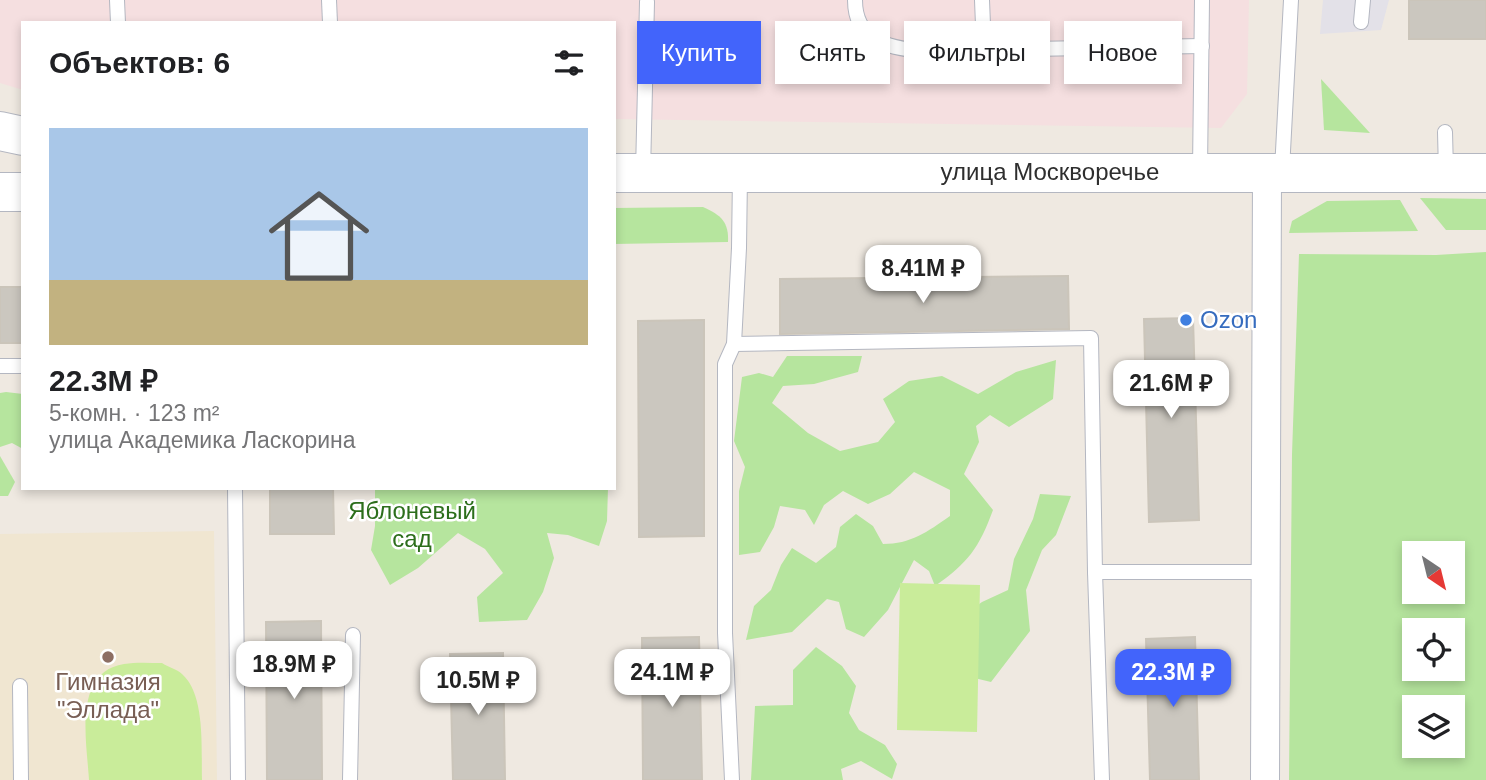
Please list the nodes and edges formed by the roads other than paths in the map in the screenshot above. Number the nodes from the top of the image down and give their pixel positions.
1 (117, 0) edge
2 (330, 0) edge
3 (855, 0) edge
4 (982, 0) edge
5 (1202, 0) edge
6 (1291, 0) edge
7 (1363, 0) edge
8 (647, 2) dead end
9 (118, 21) edge
10 (330, 21) edge
11 (983, 21) edge
12 (1361, 22) dead end
13 (1202, 46) junction
14 (904, 49) edge
15 (1050, 49) edge
16 (0, 131) edge
17 (1445, 132) dead end
18 (21, 136) edge
19 (1200, 172) junction
20 (629, 173) edge
21 (740, 173) junction
22 (1275, 173) junction
23 (1446, 173) junction
24 (1486, 173) edge
25 (0, 192) edge
26 (21, 192) edge
27 (734, 344) junction
28 (0, 366) edge
29 (21, 366) edge
30 (235, 490) edge
31 (1095, 572) junction
32 (1265, 572) junction
33 (353, 635) dead end
34 (20, 686) dead end
35 (21, 780) edge
36 (238, 780) edge
37 (350, 780) edge
38 (732, 780) edge
39 (1102, 780) edge
40 (1265, 780) edge

1 - 9 lane
2 - 10 lane
3 - 14 lane
4 - 11 lane
5 - 13 lane
6 - 22 lane
7 - 12 lane
8 - 20 lane
13 - 15 lane
13 - 19 lane
16 - 18 main road
17 - 23 lane
19 - 21 main road, улица Москворечье
19 - 22 main road, улица Москворечье
20 - 21 main road, улица Москворечье
21 - 27 lane
22 - 23 main road, улица Москворечье
22 - 32 street
23 - 24 main road, улица Москворечье
25 - 26 main road
27 - 31 lane
27 - 38 lane
28 - 29 lane
30 - 36 lane
31 - 32 lane
31 - 39 lane
32 - 40 street
33 - 37 lane
34 - 35 lane

